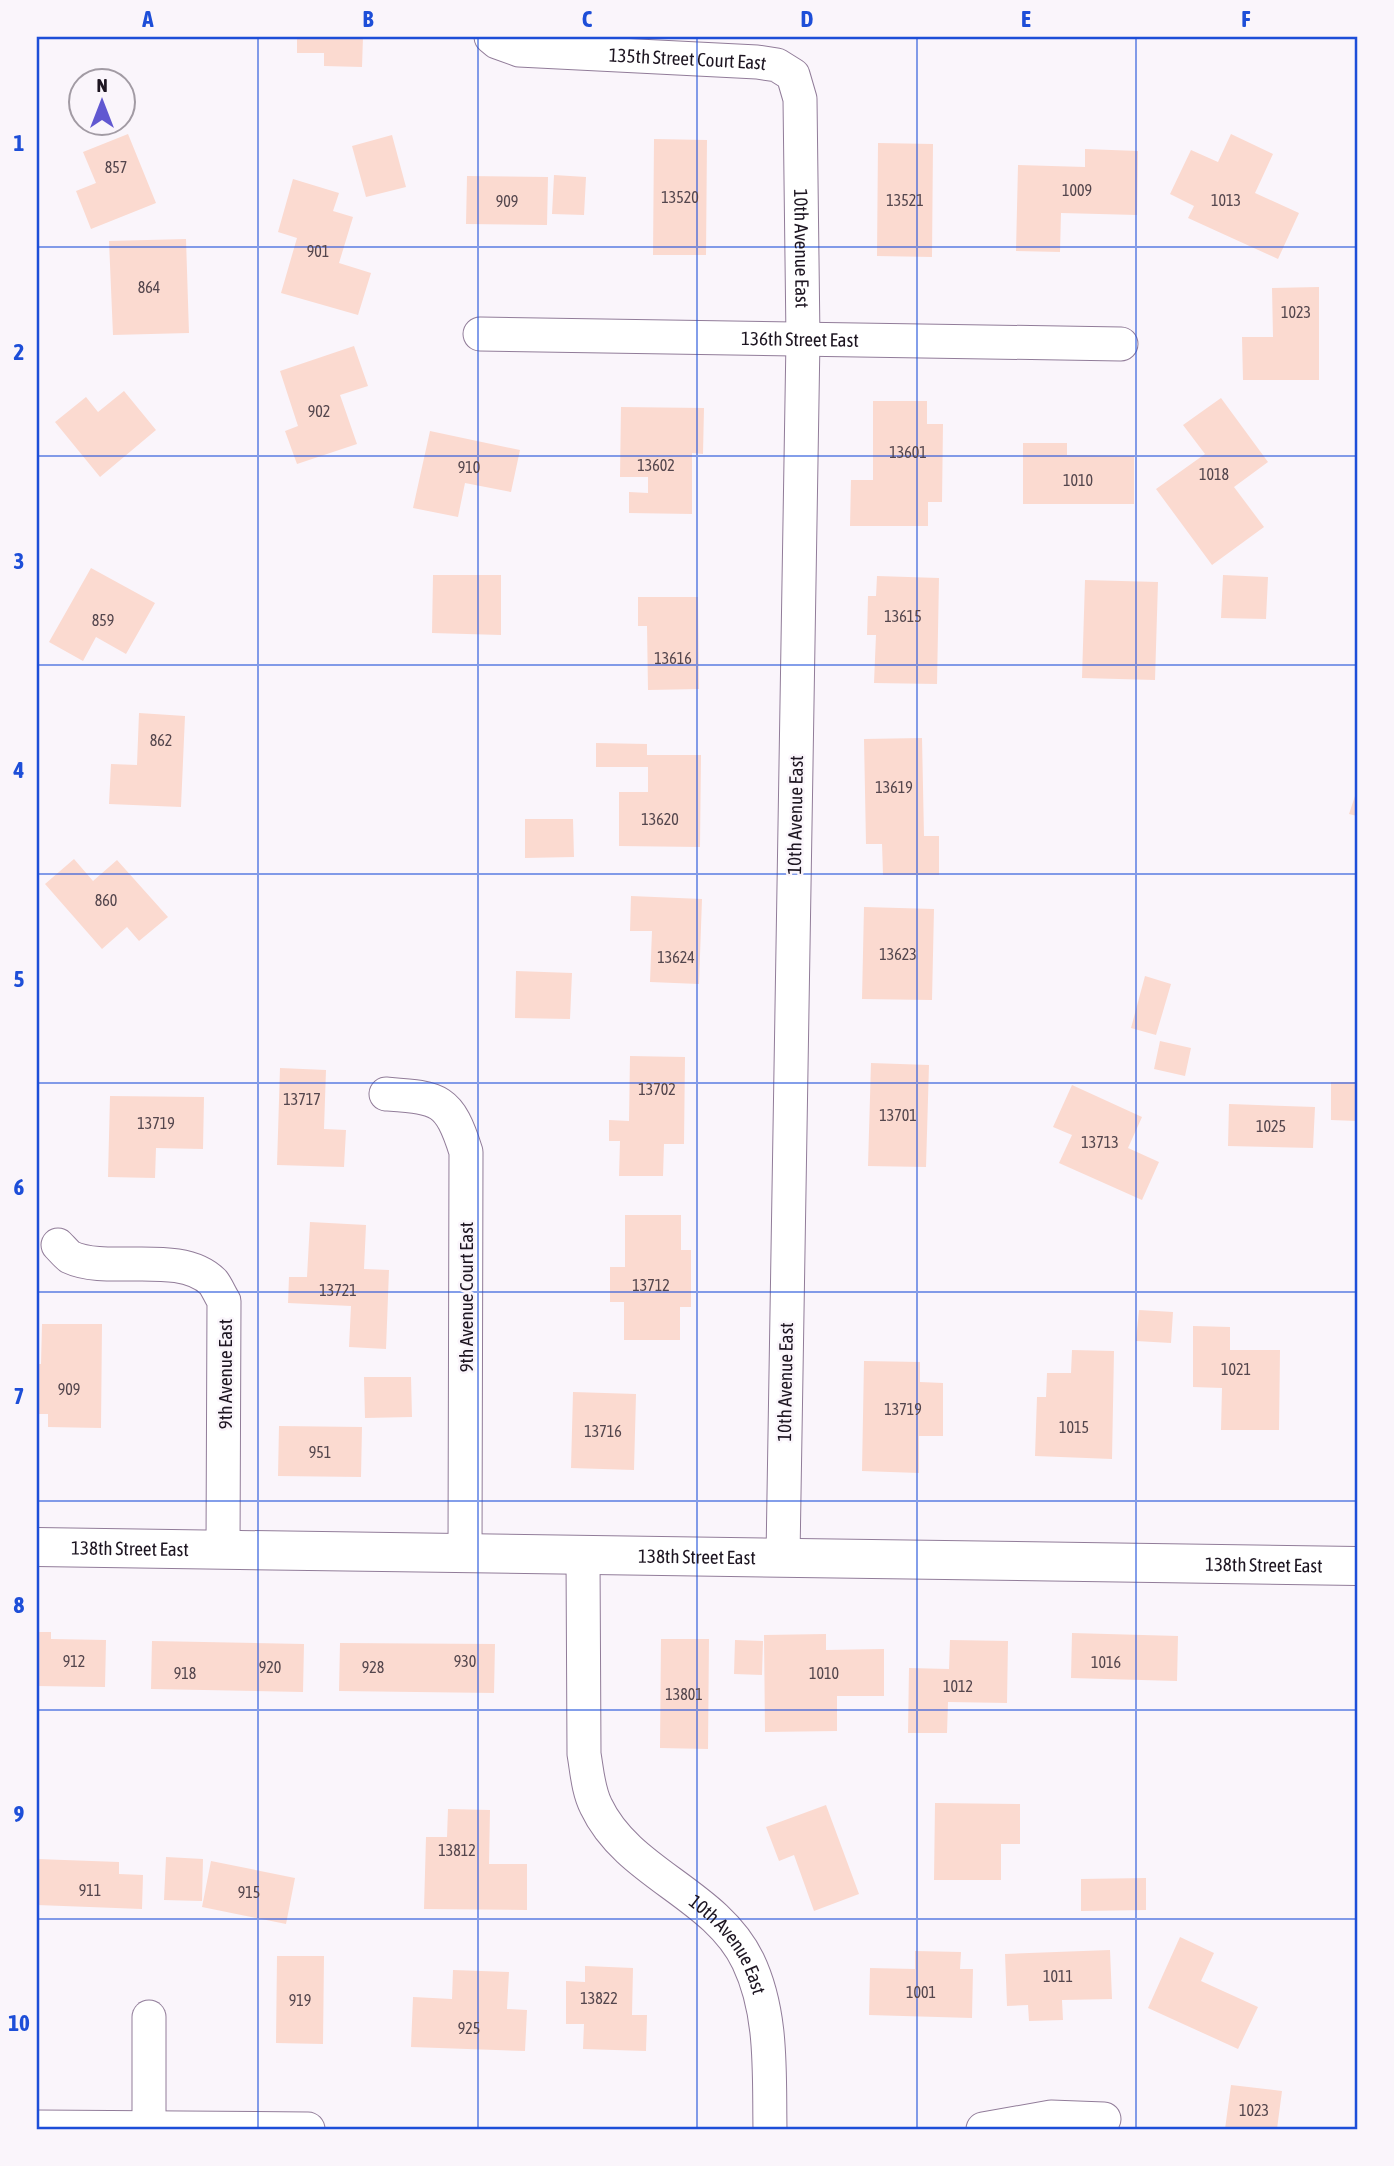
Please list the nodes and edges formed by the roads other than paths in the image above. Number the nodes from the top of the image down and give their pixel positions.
1 (494, 40) edge
2 (793, 75) joint
3 (480, 334) dead end
4 (803, 339) junction
5 (1121, 344) dead end
6 (386, 1094) dead end
7 (58, 1245) dead end
8 (37, 1547) edge
9 (223, 1549) junction
10 (465, 1554) junction
11 (583, 1556) junction
12 (783, 1556) junction
13 (1357, 1566) edge
14 (149, 2017) dead end
15 (1104, 2119) dead end
16 (37, 2126) edge
17 (149, 2126) junction
18 (308, 2129) edge
19 (770, 2129) edge
20 (983, 2129) edge

1 - 2 street, 135th Street Court East
2 - 4 street, 10th Avenue East
3 - 4 street, 136th Street East
4 - 5 street, 136th Street East
4 - 12 street, 10th Avenue East
6 - 10 street, 9th Avenue Court East
7 - 9 street, 9th Avenue East
8 - 9 street, 138th Street East
9 - 10 street, 138th Street East
10 - 11 street, 138th Street East
11 - 12 street, 138th Street East
11 - 19 street, 10th Avenue East
12 - 13 street, 138th Street East
14 - 17 street
15 - 20 street
16 - 17 street
17 - 18 street

